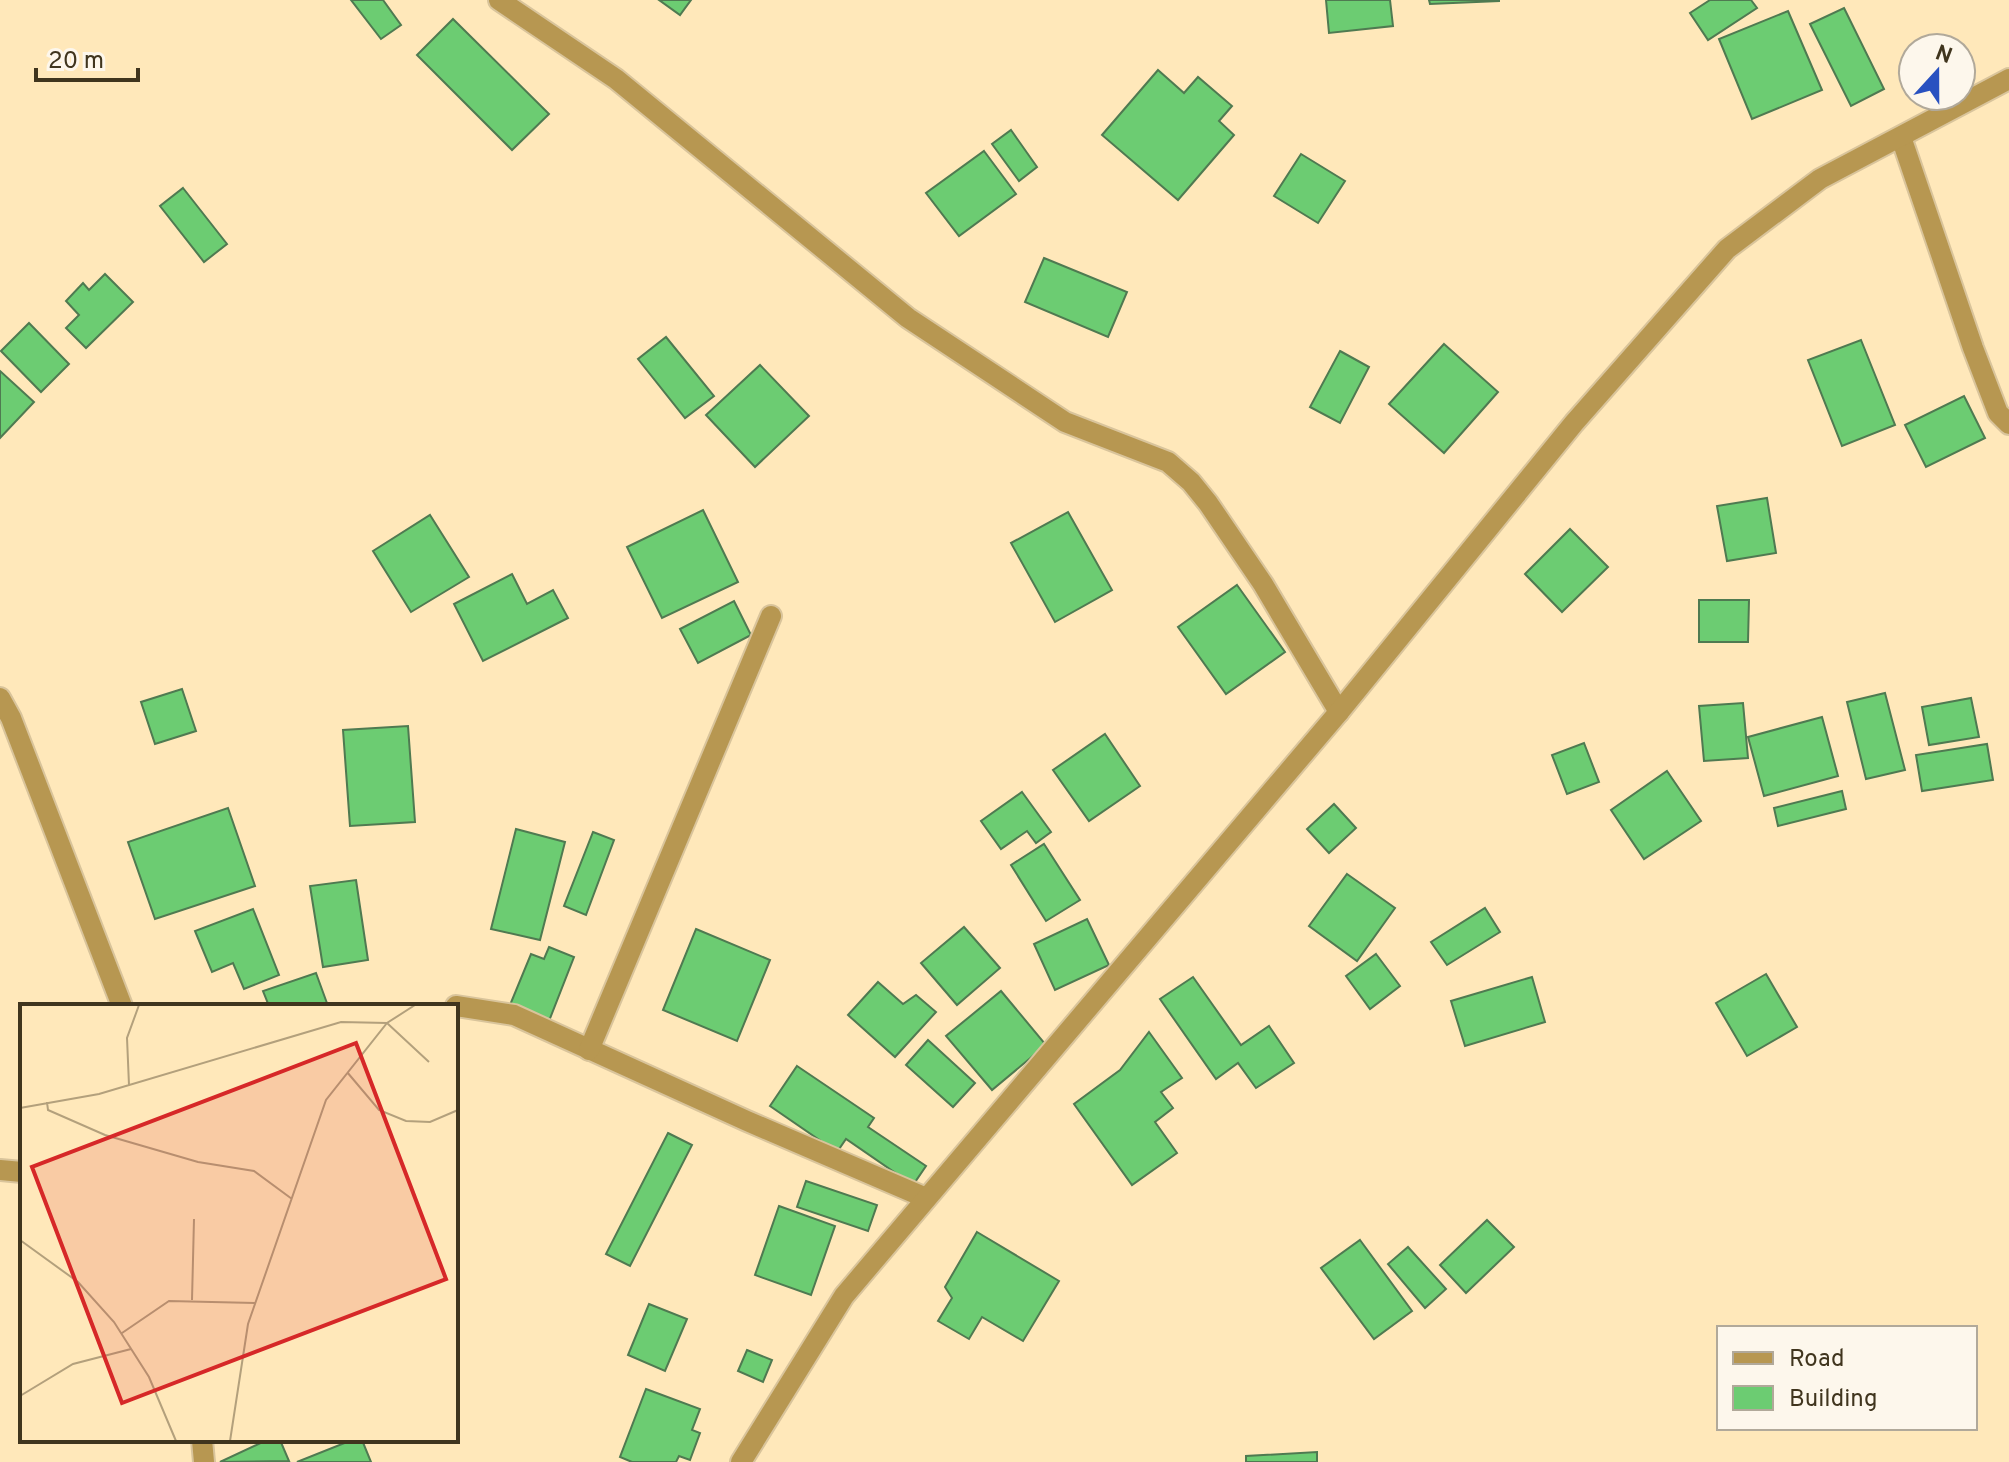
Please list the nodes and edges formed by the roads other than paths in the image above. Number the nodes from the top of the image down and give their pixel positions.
1 (499, 0) edge
2 (2009, 79) edge
3 (1901, 137) junction
4 (2009, 424) edge
5 (771, 616) dead end
6 (0, 698) edge
7 (1339, 712) junction
8 (121, 1004) edge
9 (458, 1006) edge
10 (589, 1050) junction
11 (0, 1170) edge
12 (20, 1172) edge
13 (926, 1198) junction
14 (202, 1442) edge
15 (204, 1462) edge
16 (741, 1462) edge

1 - 7 street
2 - 3 street
3 - 4 street
3 - 7 street
5 - 10 street
6 - 8 street
7 - 13 street
9 - 10 street
10 - 13 street
11 - 12 street
13 - 16 street
14 - 15 street

